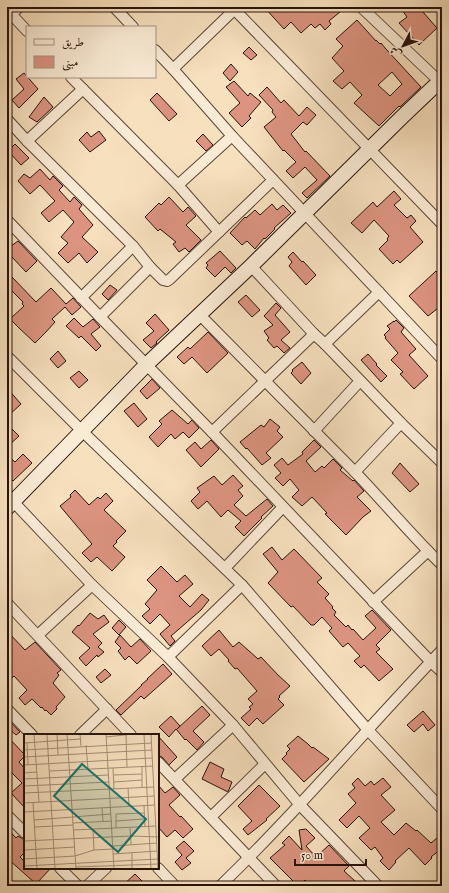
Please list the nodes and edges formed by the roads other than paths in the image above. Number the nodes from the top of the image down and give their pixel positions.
1 (19, 7) edge
2 (114, 7) edge
3 (361, 7) edge
4 (234, 8) edge
5 (9, 17) edge
6 (132, 26) edge
7 (26, 30) edge
8 (156, 51) edge
9 (173, 69) junction
10 (72, 78) edge
11 (441, 80) edge
12 (83, 90) junction
13 (7, 119) edge
14 (232, 136) junction
15 (27, 141) junction
16 (369, 150) junction
17 (273, 180) junction
18 (178, 186) junction
19 (304, 213) junction
20 (442, 224) edge
21 (9, 225) edge
22 (219, 232) junction
23 (133, 246) junction
24 (251, 266) junction
25 (150, 267) junction
26 (379, 292) junction
27 (81, 298) junction
28 (200, 315) junction
29 (100, 317) junction
30 (314, 334) junction
31 (325, 344) junction
32 (7, 356) edge
33 (442, 359) edge
34 (146, 365) junction
35 (264, 381) junction
36 (360, 381) junction
37 (401, 423) junction
38 (314, 431) junction
39 (82, 432) junction
40 (212, 432) junction
41 (442, 463) edge
42 (355, 472) junction
43 (9, 502) edge
44 (283, 507) junction
45 (428, 551) junction
46 (442, 565) edge
47 (225, 568) junction
48 (92, 585) junction
49 (242, 585) junction
50 (373, 602) junction
51 (7, 603) edge
52 (38, 635) junction
53 (442, 650) edge
54 (168, 657) junction
55 (430, 662) junction
56 (442, 672) edge
57 (7, 709) edge
58 (107, 709) junction
59 (233, 725) junction
60 (368, 730) junction
61 (31, 734) edge
62 (81, 734) edge
63 (131, 734) edge
64 (159, 763) edge
65 (265, 764) junction
66 (174, 779) junction
67 (300, 805) junction
68 (442, 809) edge
69 (7, 815) edge
70 (210, 817) junction
71 (24, 832) edge
72 (249, 858) junction
73 (61, 869) edge
74 (105, 869) edge
75 (159, 869) edge
76 (78, 886) edge
77 (87, 886) edge
78 (175, 886) edge
79 (220, 886) edge
80 (276, 886) edge
81 (378, 886) edge

1 - 5 street
2 - 6 street
3 - 11 street
4 - 9 street
4 - 16 street
5 - 7 street
8 - 9 street
9 - 14 street
10 - 12 street
11 - 16 street
12 - 15 street
12 - 18 street
13 - 15 street
14 - 17 street
14 - 18 street
15 - 23 street
16 - 19 street
16 - 20 street
17 - 19 street
17 - 22 street
18 - 22 street
19 - 24 street
19 - 26 street
21 - 27 street
22 - 25 street
23 - 25 street
23 - 27 street
24 - 28 street
24 - 30 street
25 - 29 street
26 - 31 street
26 - 33 street
27 - 29 street
28 - 34 street
28 - 35 street
29 - 34 street
30 - 31 street
30 - 35 street
31 - 36 street
32 - 39 street
34 - 39 street
34 - 40 street
35 - 38 street
35 - 40 street
36 - 37 street
36 - 38 street
37 - 41 street
37 - 42 street
38 - 42 street
39 - 43 street
39 - 47 street
40 - 44 street
42 - 45 street
43 - 48 street
44 - 47 street
44 - 50 street
45 - 46 street
45 - 50 street
47 - 49 street
48 - 52 street
48 - 54 street
49 - 54 street
49 - 60 street
50 - 55 street
51 - 52 street
52 - 58 street
53 - 55 street
54 - 59 street
55 - 56 street
55 - 60 street
57 - 61 street
58 - 62 street
58 - 63 street
59 - 65 street
59 - 66 street
60 - 67 street
60 - 68 street
64 - 66 street
65 - 67 street
65 - 70 street
66 - 70 street
67 - 72 street
67 - 81 street
69 - 71 street
70 - 72 street
72 - 79 street
72 - 80 street
73 - 76 street
74 - 77 street
75 - 78 street

